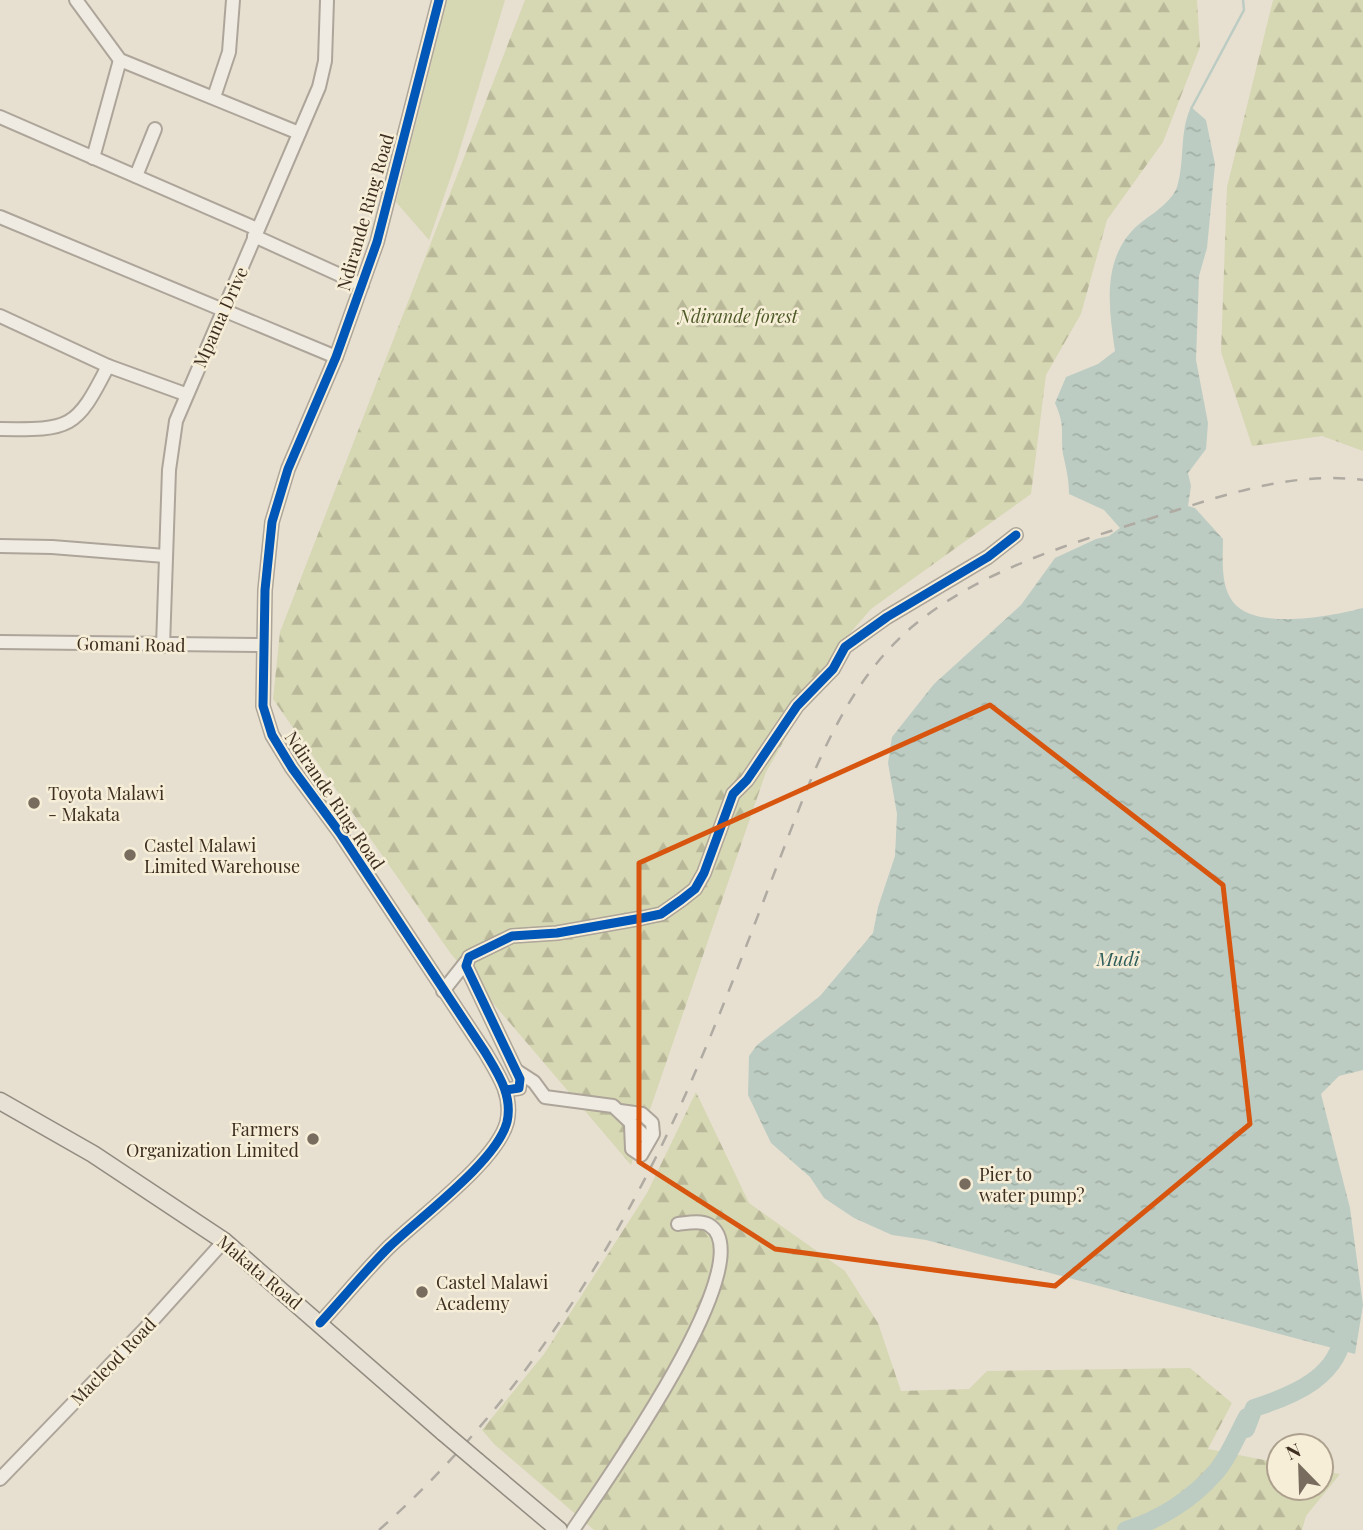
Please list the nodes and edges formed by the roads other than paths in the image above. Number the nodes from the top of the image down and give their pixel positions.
1 (76, 0) edge
2 (233, 0) edge
3 (327, 0) edge
4 (439, 0) edge
5 (120, 60) junction
6 (214, 97) junction
7 (0, 117) edge
8 (155, 129) dead end
9 (299, 133) junction
10 (93, 158) junction
11 (136, 176) junction
12 (0, 217) edge
13 (256, 233) junction
14 (362, 285) junction
15 (225, 311) junction
16 (0, 316) edge
17 (336, 357) junction
18 (108, 366) junction
19 (185, 394) junction
20 (0, 429) edge
21 (1016, 534) dead end
22 (0, 546) edge
23 (165, 556) junction
24 (0, 642) edge
25 (262, 645) junction
26 (163, 646) junction
27 (466, 962) junction
28 (443, 991) junction
29 (517, 1071) junction
30 (506, 1090) junction
31 (0, 1101) edge
32 (620, 1111) junction
33 (631, 1125) junction
34 (649, 1140) junction
35 (678, 1224) dead end
36 (225, 1241) junction
37 (320, 1323) junction
38 (0, 1479) edge
39 (559, 1530) edge
40 (573, 1530) edge

1 - 5 street
2 - 6 street
3 - 9 street, Mpama Drive
4 - 14 street, Ndirande Ring Road
5 - 6 street
5 - 10 street
6 - 9 street
7 - 10 street
8 - 11 street
9 - 13 street, Mpama Drive
10 - 11 street
11 - 13 street
12 - 15 street
13 - 14 street
13 - 15 street, Mpama Drive
14 - 17 street, Ndirande Ring Road
15 - 17 street
15 - 19 street, Mpama Drive
16 - 18 street
17 - 25 street, Ndirande Ring Road
18 - 19 street
18 - 20 street
19 - 23 street, Mpama Drive
21 - 27 street
22 - 23 street
23 - 26 street, Mpama Drive
24 - 26 street, Gomani Road
25 - 26 street, Gomani Road
25 - 28 street, Ndirande Ring Road
27 - 28 street
27 - 29 street
28 - 30 street, Ndirande Ring Road
29 - 30 street
29 - 32 street
30 - 37 street
31 - 36 main road, Makata Road
32 - 33 street
32 - 34 street
33 - 34 street
33 - 34 street
35 - 40 street
36 - 37 main road, Makata Road
36 - 38 street, Macleod Road
37 - 39 main road, Makata Road, bridge

